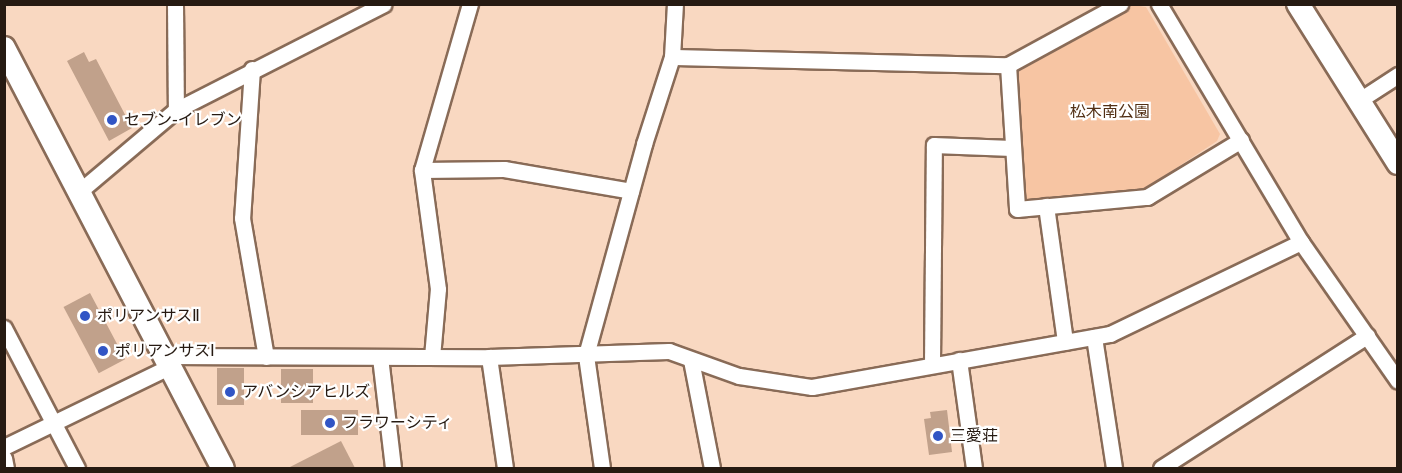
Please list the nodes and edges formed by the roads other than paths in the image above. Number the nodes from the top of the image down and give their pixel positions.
1 (175, 4) edge
2 (384, 4) edge
3 (470, 4) edge
4 (675, 4) edge
5 (1120, 4) edge
6 (1159, 4) edge
7 (1298, 4) edge
8 (4, 48) edge
9 (672, 57) junction
10 (1008, 65) junction
11 (252, 69) junction
12 (1398, 75) edge
13 (1358, 101) junction
14 (176, 110) junction
15 (1240, 140) junction
16 (1011, 148) junction
17 (1398, 163) edge
18 (422, 170) junction
19 (80, 191) junction
20 (631, 191) junction
21 (1046, 206) junction
22 (1301, 242) junction
23 (4, 328) edge
24 (1366, 336) junction
25 (1094, 337) junction
26 (1065, 342) junction
27 (586, 355) junction
28 (266, 357) junction
29 (380, 357) junction
30 (432, 357) junction
31 (489, 357) junction
32 (691, 360) junction
33 (959, 360) junction
34 (168, 361) junction
35 (932, 364) junction
36 (1398, 381) edge
37 (54, 425) junction
38 (4, 447) edge
39 (4, 459) edge
40 (6, 468) edge
41 (77, 468) edge
42 (223, 468) edge
43 (393, 468) edge
44 (505, 468) edge
45 (602, 468) edge
46 (712, 468) edge
47 (974, 468) edge
48 (1114, 468) edge
49 (1161, 468) edge

1 - 14 street
2 - 11 street
3 - 18 street
4 - 9 street
5 - 10 street
6 - 15 street
7 - 13 street
8 - 19 street
9 - 10 street
9 - 20 street
10 - 16 street
11 - 14 street
11 - 28 street
12 - 13 street
13 - 17 street
14 - 19 street
15 - 21 street
15 - 22 street
16 - 21 street
16 - 35 street
18 - 20 street
18 - 30 street
19 - 34 street
20 - 27 street
21 - 26 street
22 - 24 street
22 - 25 street
23 - 37 street
24 - 36 street
24 - 49 street
25 - 26 street
25 - 48 street
26 - 33 street
27 - 31 street
27 - 32 street
27 - 45 street
28 - 29 street
28 - 34 street
29 - 30 street
29 - 43 street
30 - 31 street
31 - 44 street
32 - 35 street
32 - 46 street
33 - 35 street
33 - 47 street
34 - 37 street
34 - 42 street
37 - 38 street
37 - 41 street
39 - 40 street

